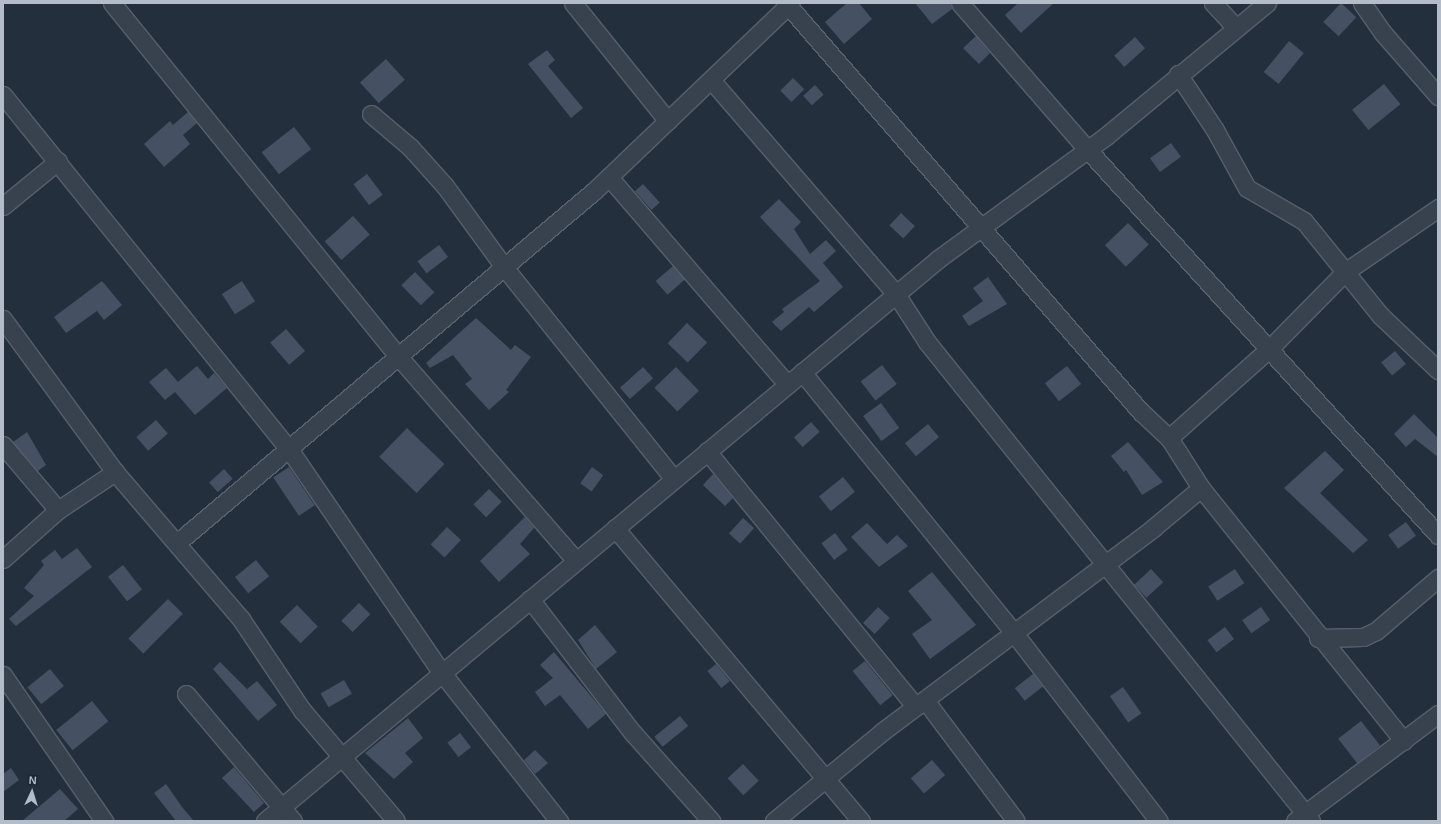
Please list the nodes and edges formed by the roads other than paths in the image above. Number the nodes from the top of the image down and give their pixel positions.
1 (112, 3) edge
2 (573, 3) edge
3 (960, 3) edge
4 (1213, 3) edge
5 (1267, 3) edge
6 (1362, 3) edge
7 (788, 4) edge
8 (1236, 28) junction
9 (1178, 74) junction
10 (712, 81) junction
11 (3, 95) edge
12 (1438, 96) edge
13 (371, 114) dead end
14 (668, 121) junction
15 (1087, 149) junction
16 (58, 161) junction
17 (610, 176) junction
18 (3, 206) edge
19 (1438, 208) edge
20 (982, 227) junction
21 (504, 267) junction
22 (1345, 272) junction
23 (896, 294) junction
24 (3, 319) edge
25 (1270, 348) junction
26 (398, 356) junction
27 (1435, 364) edge
28 (802, 372) junction
29 (787, 384) junction
30 (1168, 438) junction
31 (3, 445) edge
32 (289, 450) junction
33 (707, 451) junction
34 (115, 472) junction
35 (674, 479) junction
36 (1201, 488) junction
37 (58, 510) junction
38 (616, 528) junction
39 (1438, 535) edge
40 (178, 542) junction
41 (3, 559) edge
42 (576, 561) junction
43 (1105, 565) junction
44 (1438, 578) edge
45 (530, 600) junction
46 (1014, 633) junction
47 (1318, 638) junction
48 (442, 673) junction
49 (3, 675) edge
50 (186, 694) dead end
51 (920, 703) junction
52 (1436, 722) edge
53 (1404, 741) junction
54 (340, 759) junction
55 (827, 776) junction
56 (282, 807) junction
57 (1304, 818) edge
58 (104, 821) edge
59 (266, 821) edge
60 (293, 821) edge
61 (396, 821) edge
62 (559, 821) edge
63 (711, 821) edge
64 (774, 821) edge
65 (861, 821) edge
66 (1016, 821) edge
67 (1159, 821) edge

1 - 26 street
2 - 14 street
3 - 15 street
4 - 8 street
5 - 8 street
6 - 12 street
7 - 10 street
7 - 20 street
8 - 9 street
9 - 15 street
9 - 22 street
10 - 14 street
10 - 23 street
11 - 16 street
13 - 21 street
14 - 17 street
15 - 20 street
15 - 25 street
16 - 18 street
16 - 32 street
17 - 21 street
17 - 29 street
19 - 22 street
20 - 23 street
20 - 30 street
21 - 26 street
21 - 35 street
22 - 25 street
22 - 27 street
23 - 28 street
23 - 43 street
24 - 34 street
25 - 30 street
25 - 39 street
26 - 32 street
26 - 42 street
28 - 29 street
28 - 46 street
29 - 33 street
30 - 36 street
31 - 37 street
32 - 40 street
32 - 48 street
33 - 35 street
33 - 51 street
34 - 37 street
34 - 40 street
35 - 38 street
36 - 43 street
36 - 47 street
37 - 41 street
38 - 42 street
38 - 55 street
40 - 54 street
42 - 45 street
43 - 46 street
43 - 57 street
44 - 47 street
45 - 48 street
45 - 63 street
46 - 51 street
46 - 67 street
47 - 53 street
48 - 54 street
48 - 62 street
49 - 58 street
50 - 56 street
51 - 55 street
51 - 66 street
52 - 53 street
53 - 57 street
54 - 56 street
54 - 61 street
55 - 64 street
55 - 65 street
56 - 59 street
56 - 60 street

